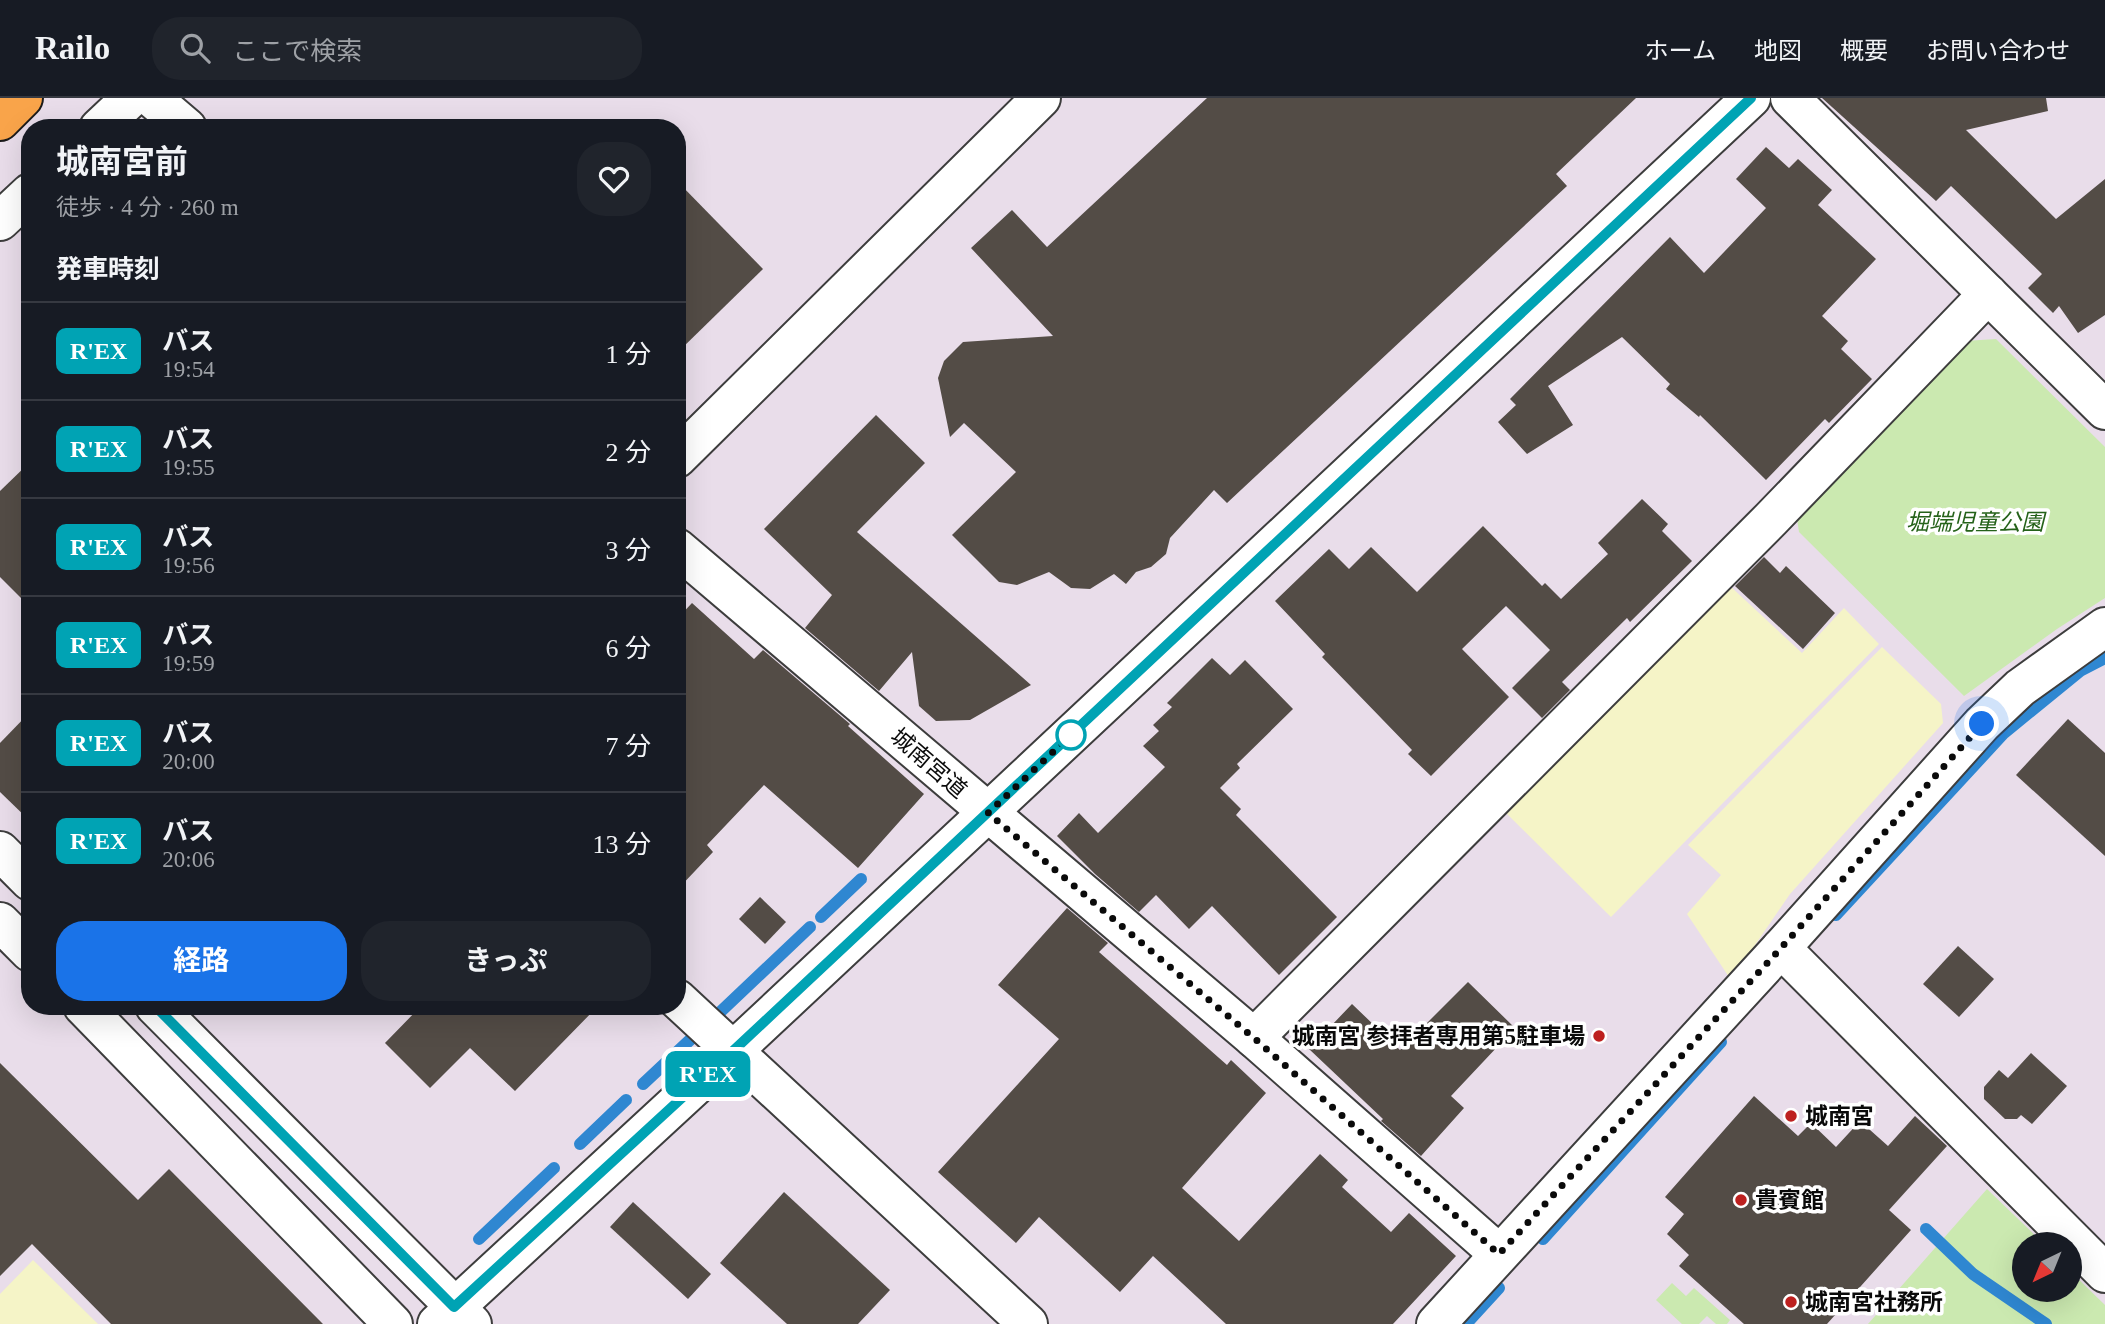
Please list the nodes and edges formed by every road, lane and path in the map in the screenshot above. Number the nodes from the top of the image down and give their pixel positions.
1 (23, 98) edge
2 (131, 98) edge
3 (152, 98) edge
4 (1041, 98) edge
5 (1751, 98) edge
6 (1790, 98) edge
7 (109, 119) edge
8 (176, 119) edge
9 (0, 121) edge
10 (21, 202) edge
11 (0, 222) edge
12 (1988, 294) junction
13 (2105, 410) edge
14 (686, 449) edge
15 (686, 556) edge
16 (2105, 627) edge
17 (988, 813) junction
18 (0, 922) edge
19 (21, 943) edge
20 (1781, 948) junction
21 (686, 1007) edge
22 (92, 1015) edge
23 (164, 1015) edge
24 (1254, 1038) junction
25 (734, 1050) junction
26 (1499, 1254) junction
27 (2105, 1273) edge
28 (454, 1318) edge
29 (393, 1324) edge
30 (1028, 1324) edge
31 (1436, 1324) edge

1 - 9 highway
2 - 7 street
3 - 8 street
4 - 14 street
5 - 17 street
6 - 12 street
10 - 11 street
12 - 13 street
12 - 24 street
15 - 17 street, 城南宮道
16 - 20 street
17 - 24 street, 城南宮道
17 - 25 street
18 - 19 street
20 - 26 street
20 - 27 street
21 - 25 street
22 - 29 street
23 - 28 street
24 - 26 street, 城南宮道
25 - 28 street
25 - 30 street
26 - 31 street

